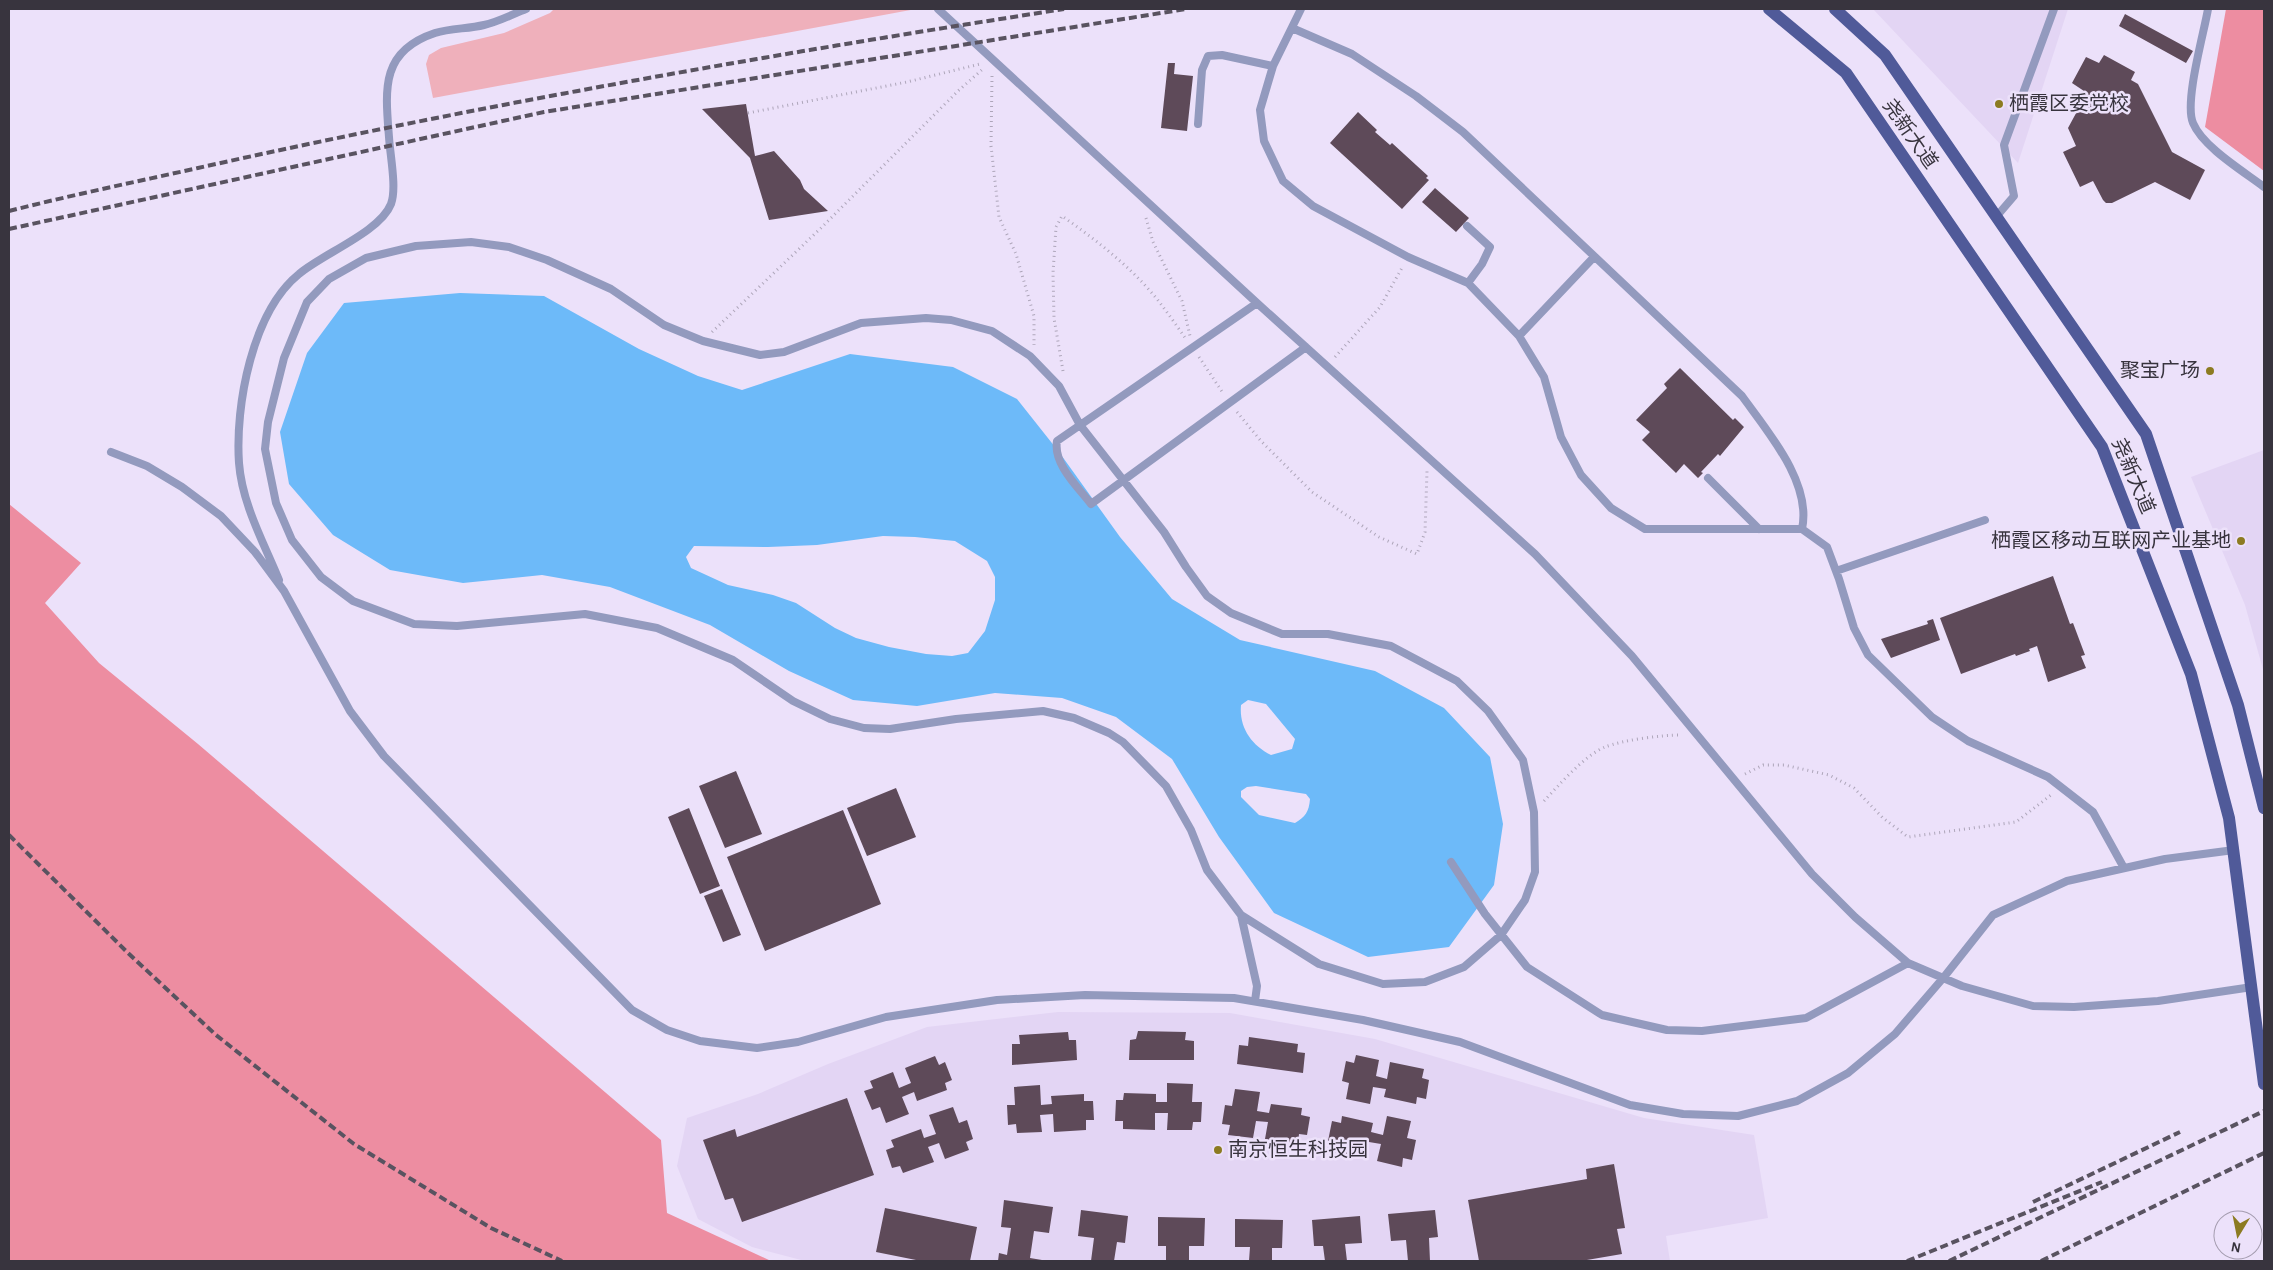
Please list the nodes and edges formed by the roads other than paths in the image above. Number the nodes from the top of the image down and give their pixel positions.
1 (526, 9) edge
2 (938, 9) edge
3 (1301, 9) edge
4 (1769, 9) edge
5 (1835, 9) edge
6 (2054, 9) edge
7 (2208, 9) edge
8 (1292, 28) junction
9 (1273, 66) junction
10 (1198, 124) dead end
11 (2264, 186) edge
12 (1996, 217) junction
13 (1467, 226) dead end
14 (1594, 257) junction
15 (1468, 283) junction
16 (1257, 303) junction
17 (1519, 336) junction
18 (1306, 346) junction
19 (1080, 426) junction
20 (110, 452) dead end
21 (1708, 478) dead end
22 (1122, 480) junction
23 (1985, 520) dead end
24 (1760, 529) junction
25 (1802, 529) junction
26 (1836, 570) junction
27 (284, 591) junction
28 (2264, 808) edge
29 (2234, 850) junction
30 (1451, 862) dead end
31 (2124, 868) junction
32 (1241, 915) junction
33 (1502, 935) junction
34 (1908, 963) junction
35 (1944, 978) junction
36 (2252, 987) junction
37 (1255, 1002) junction
38 (2264, 1084) edge

1 - 27 lane
2 - 16 lane
3 - 8 lane
4 - 29 main road, 尧新大道
5 - 12 main road, 尧新大道
6 - 12 lane
7 - 11 lane
8 - 9 lane
8 - 14 lane
9 - 10 lane
9 - 15 lane
12 - 28 main road, 尧新大道
13 - 15 lane
14 - 17 lane
14 - 25 lane
15 - 17 lane
16 - 18 lane
16 - 19 lane
17 - 24 lane
18 - 22 lane
18 - 34 lane
19 - 22 lane
19 - 22 lane
19 - 32 lane
20 - 27 lane
21 - 24 lane
22 - 33 lane
23 - 26 lane
24 - 25 lane
25 - 26 lane
26 - 31 lane
27 - 37 lane
29 - 31 lane
29 - 36 main road, 尧新大道
30 - 33 lane
31 - 35 lane
32 - 33 lane
32 - 37 lane
33 - 34 lane
34 - 35 lane
35 - 36 lane
35 - 37 lane
36 - 38 main road, 尧新大道

